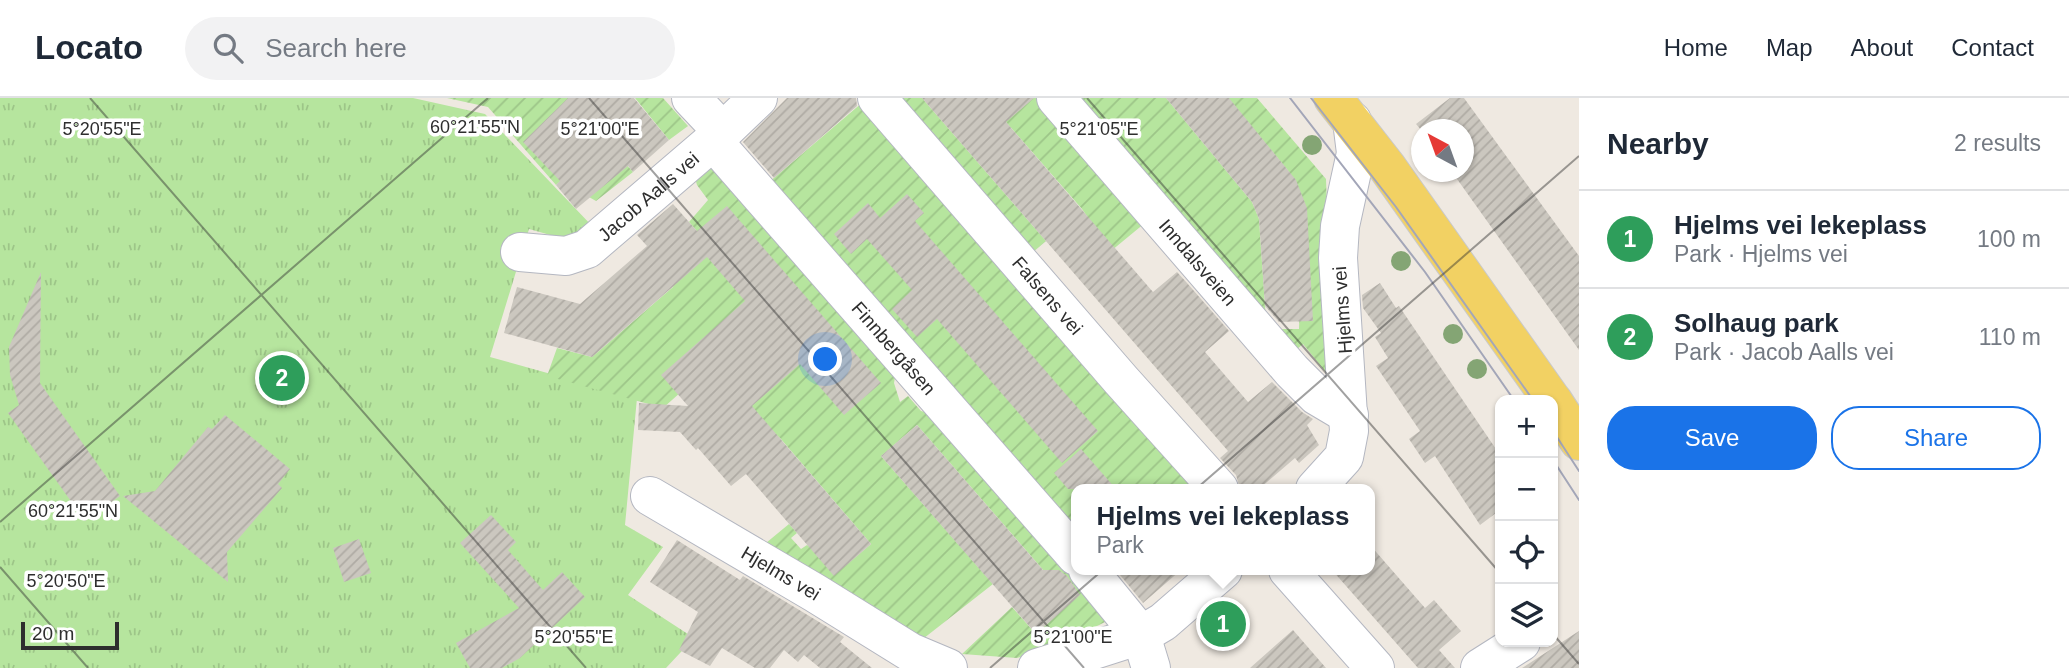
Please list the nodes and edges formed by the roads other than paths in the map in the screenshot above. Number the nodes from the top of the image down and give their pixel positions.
1 (691, 98) edge
2 (758, 98) edge
3 (877, 98) edge
4 (1056, 98) edge
5 (1343, 110) edge
6 (718, 136) junction
7 (520, 252) dead end
8 (1349, 415) junction
9 (1566, 417) edge
10 (1215, 484) edge
11 (1319, 484) edge
12 (650, 496) dead end
13 (1071, 550) edge
14 (1092, 575) edge
15 (1217, 575) edge
16 (1292, 575) edge
17 (1513, 647) edge
18 (1146, 652) edge
19 (905, 660) edge
20 (948, 668) edge
21 (1037, 668) edge
22 (1375, 668) edge
23 (1480, 668) edge

1 - 6 street, Finnbergåsen
2 - 6 street, Jacob Aalls vei
3 - 10 street, Falsens vei
4 - 8 street, Inndalsveien
5 - 8 street, Hjelms vei
5 - 9 main road
6 - 7 street, Jacob Aalls vei
6 - 13 street, Finnbergåsen
8 - 11 street, Hjelms vei
12 - 19 street, Hjelms vei
14 - 18 street
15 - 18 street
16 - 22 street
17 - 23 street
18 - 21 street
19 - 20 street, Hjelms vei

